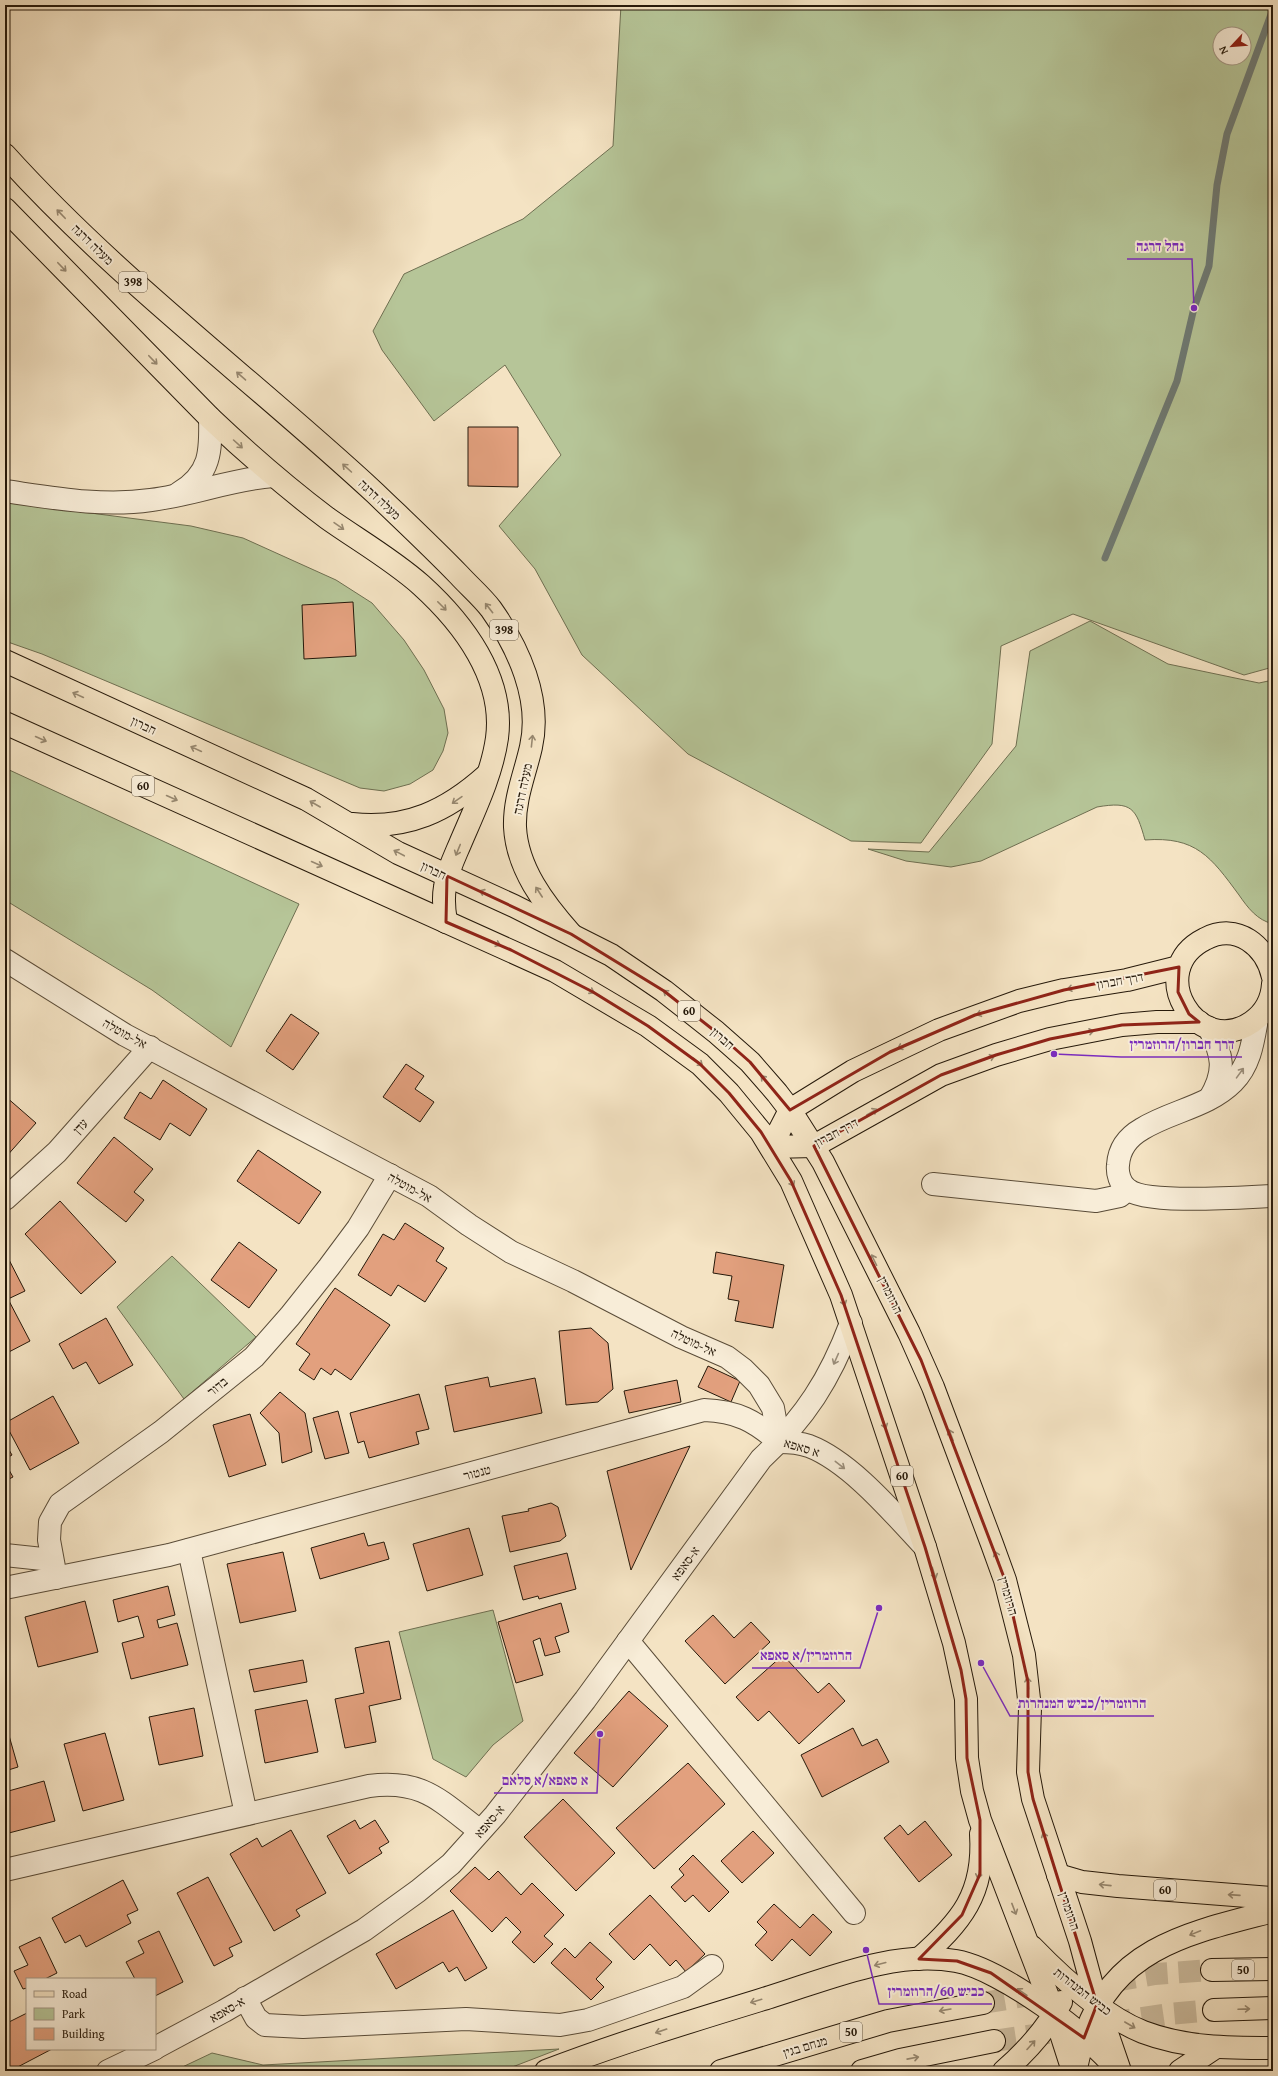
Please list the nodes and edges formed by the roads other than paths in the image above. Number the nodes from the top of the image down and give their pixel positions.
1 (5, 154) edge
2 (5, 209) edge
3 (210, 418) junction
4 (273, 476) junction
5 (5, 492) edge
6 (173, 496) junction
7 (5, 661) edge
8 (5, 723) edge
9 (487, 775) junction
10 (348, 824) junction
11 (447, 876) junction
12 (446, 922) junction
13 (571, 934) junction
14 (1250, 941) junction
15 (1273, 942) edge
16 (5, 960) edge
17 (1179, 967) junction
18 (1273, 977) edge
19 (1273, 984) edge
20 (1266, 1010) edge
21 (1204, 1025) junction
22 (150, 1048) junction
23 (1210, 1098) junction
24 (790, 1110) junction
25 (814, 1146) junction
26 (771, 1147) junction
27 (390, 1175) junction
28 (933, 1184) dead end
29 (1127, 1190) junction
30 (1273, 1196) edge
31 (5, 1199) edge
32 (851, 1323) junction
33 (779, 1442) junction
34 (926, 1547) junction
35 (190, 1550) junction
36 (5, 1555) edge
37 (54, 1569) junction
38 (5, 1588) edge
39 (628, 1641) junction
40 (246, 1814) junction
41 (980, 1820) junction
42 (480, 1831) junction
43 (5, 1870) edge
44 (1058, 1875) junction
45 (1273, 1898) edge
46 (1273, 1911) edge
47 (854, 1913) dead end
48 (1026, 1940) junction
49 (1080, 1941) junction
50 (919, 1959) junction
51 (712, 1966) dead end
52 (1273, 1969) edge
53 (1212, 1970) tunnel mouth
54 (1071, 1984) junction
55 (244, 1998) junction
56 (983, 2004) tunnel mouth
57 (1097, 2004) junction
58 (1273, 2008) edge
59 (1214, 2010) tunnel mouth
60 (1054, 2014) junction
61 (1084, 2038) junction
62 (994, 2041) tunnel mouth
63 (1216, 2047) junction
64 (156, 2048) edge
65 (1273, 2048) edge
66 (152, 2050) edge
67 (108, 2071) edge
68 (546, 2071) edge
69 (721, 2071) edge
70 (862, 2071) edge
71 (1004, 2071) edge
72 (1074, 2071) edge
73 (1119, 2071) edge
74 (1180, 2071) edge

13 -> 1 main road, מעלה דרגה / 398
2 -> 3 main road, 398
3 -> 4 main road, 398
3 - 6 street
4 - 6 street
4 -> 9 main road, 398
5 - 6 street
10 -> 7 main road, חברון / 60
8 -> 12 main road, 60
9 -> 10 main road
9 -> 11 main road, 398
11 -> 10 main road, חברון / 60
11 - 12 main road
13 -> 11 main road, חברון / 60
12 -> 26 main road, 60
24 -> 13 main road, חברון / 60
14 - 15 main road
14 - 17 main road
14 - 18 main road
16 - 22 street, אל-מוטלה
17 - 21 main road
17 -> 24 main road, דרך חברון
19 - 20 main road
20 - 21 main road, דרך חברון
23 -> 20 street
21 - 23 street
25 -> 21 main road, דרך חברון
22 - 27 street, אל-מוטלה
22 - 31 street, עדן
23 - 29 street
24 - 25 main road, חברון / 60
24 - 26 main road
25 - 26 main road, דרך חברון
44 -> 25 main road, הרוזמרין / 60
26 -> 32 main road, 60
27 - 33 street, אל-מוטלה
27 - 37 street, בדור
28 - 29 street
29 - 30 street
32 -> 33 street, א סאפא
32 -> 34 main road, 60
33 -> 34 street, א סאפא
33 - 35 street, טנטור
33 - 39 street, א-סאפא
34 -> 41 main road, 60
35 - 37 street, טנטור
35 - 40 street
36 - 37 street
37 - 38 street, טנטור
39 - 42 street, א-סאפא
39 - 47 street
40 - 42 street
40 - 43 street
41 -> 48 main road, כביש המנהרות / 60
41 -> 50 main road
42 - 55 street, א-סאפא
45 -> 44 main road, 60
44 - 49 main road, הרוזמרין / 60
46 -> 57 main road
48 - 54 main road, כביש המנהרות / 60
48 - 60 main road, 60
49 - 54 main road
49 - 57 main road, הרוזמרין / 60
60 -> 50 main road
50 -> 68 main road
51 - 55 street
52 - 53 main road, 50
54 - 57 main road, כביש המנהרות / 60
54 - 60 main road
55 - 64 street, א-סאפא
56 -> 69 main road, מנחם בגין / 50
57 - 61 main road
57 -> 63 main road, כביש המנהרות / 60
57 - 73 main road, הרוזמרין
59 -> 58 main road
60 - 61 main road
71 -> 60 main road
60 - 72 main road
61 - 72 main road
61 - 73 main road
70 -> 62 main road
63 - 65 main road, כביש המנהרות / 60
63 - 74 main road
66 - 67 street, א-סאפא

